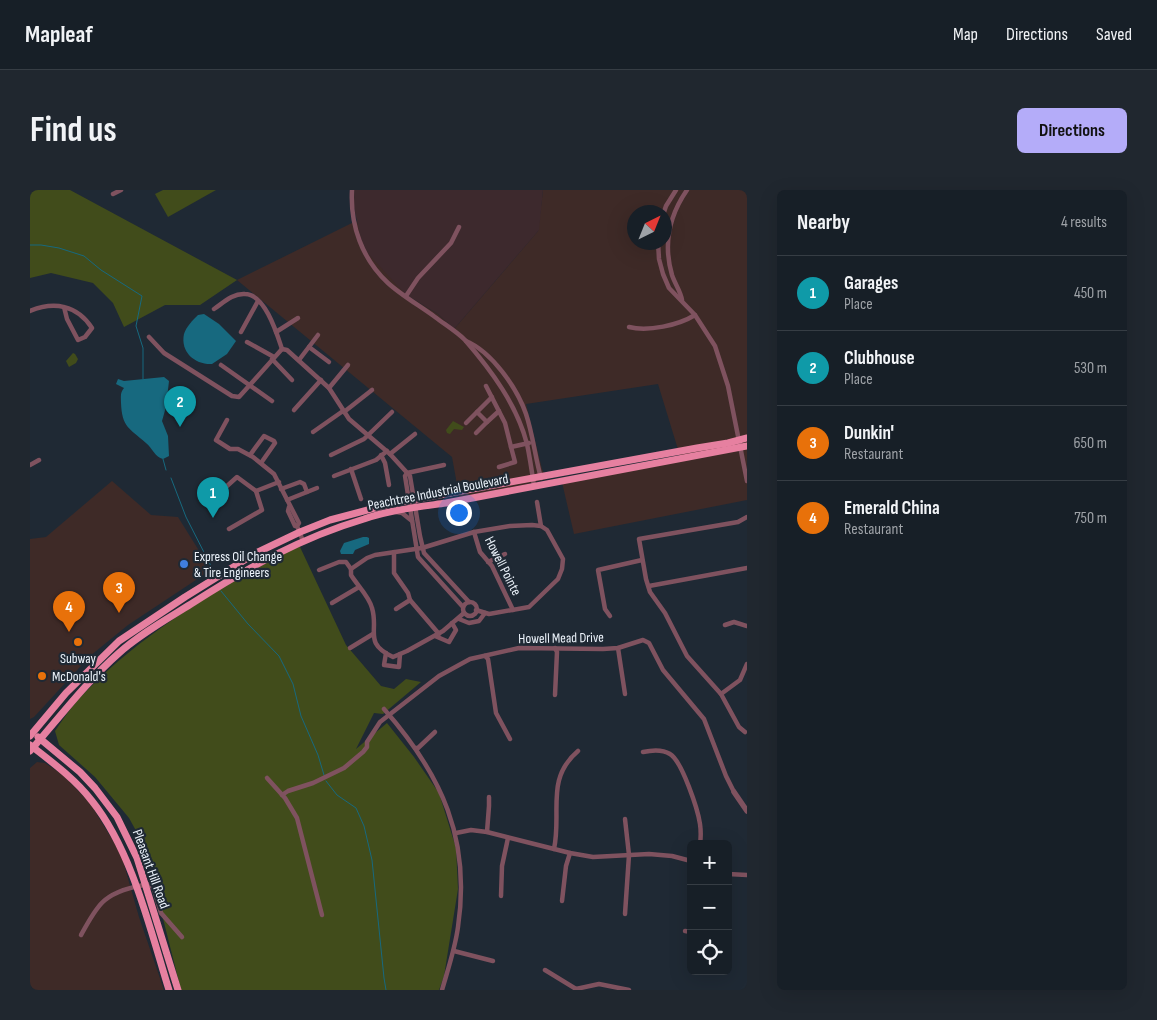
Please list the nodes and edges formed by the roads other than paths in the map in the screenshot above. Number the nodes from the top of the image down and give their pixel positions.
1 (121, 190) edge
2 (352, 190) edge
3 (676, 190) edge
4 (688, 190) edge
5 (113, 194) dead end
6 (667, 205) edge
7 (459, 227) dead end
8 (658, 250) edge
9 (406, 296) junction
10 (682, 300) junction
11 (258, 301) junction
12 (64, 306) junction
13 (214, 310) dead end
14 (30, 311) edge
15 (696, 316) junction
16 (298, 318) dead end
17 (629, 328) dead end
18 (241, 332) dead end
19 (276, 332) junction
20 (318, 335) dead end
21 (149, 337) dead end
22 (465, 340) junction
23 (247, 342) dead end
24 (309, 347) junction
25 (282, 349) junction
26 (273, 358) junction
27 (299, 360) junction
28 (329, 362) dead end
29 (221, 365) dead end
30 (348, 365) dead end
31 (292, 380) dead end
32 (321, 380) junction
33 (250, 386) junction
34 (486, 386) dead end
35 (329, 388) junction
36 (372, 390) dead end
37 (492, 397) junction
38 (272, 401) dead end
39 (294, 410) dead end
40 (343, 411) junction
41 (499, 411) junction
42 (392, 412) dead end
43 (477, 412) junction
44 (227, 420) dead end
45 (487, 422) junction
46 (466, 423) dead end
47 (313, 432) dead end
48 (476, 433) dead end
49 (415, 434) dead end
50 (367, 436) junction
51 (747, 438) edge
52 (533, 442) junction
53 (527, 444) junction
54 (741, 444) edge
55 (511, 447) junction
56 (388, 453) junction
57 (331, 455) dead end
58 (381, 455) junction
59 (250, 456) junction
60 (39, 460) dead end
61 (261, 463) junction
62 (30, 464) edge
63 (444, 465) dead end
64 (499, 467) dead end
65 (351, 470) junction
66 (407, 473) junction
67 (334, 476) dead end
68 (541, 477) junction
69 (533, 478) junction
70 (747, 481) edge
71 (279, 482) junction
72 (388, 485) dead end
73 (542, 485) junction
74 (534, 486) junction
75 (317, 488) dead end
76 (281, 489) junction
77 (256, 491) junction
78 (307, 492) junction
79 (216, 496) dead end
80 (361, 499) dead end
81 (286, 500) junction
82 (537, 502) dead end
83 (412, 504) junction
84 (427, 506) junction
85 (395, 512) junction
86 (747, 517) edge
87 (414, 519) junction
88 (541, 526) junction
89 (229, 529) dead end
90 (299, 529) junction
91 (474, 532) junction
92 (303, 541) junction
93 (422, 548) junction
94 (415, 549) junction
95 (394, 552) junction
96 (505, 554) dead end
97 (642, 560) junction
98 (488, 562) junction
99 (353, 567) junction
100 (747, 568) edge
101 (319, 570) dead end
102 (449, 580) junction
103 (443, 585) junction
104 (648, 586) junction
105 (359, 587) junction
106 (410, 600) junction
107 (469, 602) junction
108 (332, 603) dead end
109 (463, 607) junction
110 (396, 609) dead end
111 (476, 610) junction
112 (513, 610) junction
113 (464, 613) junction
114 (485, 614) junction
115 (610, 616) dead end
116 (459, 619) junction
117 (452, 623) junction
118 (725, 625) dead end
119 (747, 626) edge
120 (373, 634) junction
121 (437, 635) junction
122 (350, 648) dead end
123 (555, 648) junction
124 (618, 648) junction
125 (386, 653) junction
126 (400, 654) junction
127 (485, 656) junction
128 (747, 664) edge
129 (625, 694) dead end
130 (721, 694) junction
131 (555, 695) dead end
132 (384, 709) dead end
133 (389, 714) junction
134 (435, 732) dead end
135 (745, 732) dead end
136 (31, 733) edge
137 (41, 739) junction
138 (510, 739) dead end
139 (31, 748) edge
140 (415, 748) junction
141 (578, 751) dead end
142 (644, 752) dead end
143 (267, 778) dead end
144 (734, 792) joint
145 (282, 795) junction
146 (488, 797) dead end
147 (747, 811) edge
148 (625, 819) dead end
149 (487, 832) junction
150 (456, 833) junction
151 (508, 838) junction
152 (700, 840) edge
153 (554, 849) junction
154 (570, 853) junction
155 (629, 856) junction
156 (687, 859) edge
157 (732, 874) edge
158 (747, 875) edge
159 (145, 885) junction
160 (136, 888) junction
161 (501, 896) dead end
162 (562, 902) dead end
163 (625, 914) dead end
164 (322, 915) dead end
165 (81, 935) dead end
166 (182, 937) dead end
167 (454, 951) junction
168 (492, 961) dead end
169 (545, 970) dead end
170 (169, 990) edge
171 (178, 990) edge
172 (442, 990) edge
173 (576, 990) edge
174 (629, 990) edge

1 - 5 street
2 - 9 street
3 - 6 street
4 - 10 street
7 - 9 street
8 - 10 street
9 - 22 street
10 - 15 street
11 - 13 street
11 - 18 street
11 - 19 street
12 - 12 street
12 - 14 street
15 - 17 street
15 - 54 street
16 - 19 street
19 - 25 street
20 - 24 street
21 - 33 street
22 - 52 street
22 - 53 street
23 - 26 street
24 - 27 street
24 - 28 street
25 - 26 street
25 - 27 street
26 - 31 street
26 - 33 street
27 - 32 street
29 - 33 street
30 - 35 street
32 - 35 street
32 - 39 street
33 - 38 street
34 - 37 street
35 - 40 street
36 - 40 street
37 - 41 street
37 - 43 street
40 - 47 street
40 - 50 street
41 - 45 street
41 - 55 street
42 - 50 street
43 - 45 street
43 - 46 street
44 - 59 street
45 - 48 street
49 - 56 street
50 - 56 street
50 - 57 street
51 - 54 highway, Peachtree Industrial Boulevard
52 - 53 street
52 - 68 street
53 - 55 street
53 - 69 street
54 - 68 highway, Peachtree Industrial Boulevard
54 - 70 street
54 - 73 highway, Peachtree Industrial Boulevard
55 - 64 street
56 - 58 street
56 - 66 street
58 - 65 street
58 - 72 street
59 - 61 street
59 - 61 street
60 - 62 street
61 - 71 street
63 - 66 street
65 - 67 street
65 - 80 street
66 - 83 street
68 - 69 highway, Peachtree Industrial Boulevard
68 - 73 street
69 - 74 street
69 - 83 highway, Peachtree Industrial Boulevard
71 - 76 street
71 - 77 street
73 - 74 highway, Peachtree Industrial Boulevard
74 - 84 highway, Peachtree Industrial Boulevard
75 - 78 street
76 - 78 street
76 - 81 street
77 - 79 street
77 - 89 street
78 - 81 street
81 - 90 street
82 - 88 street
83 - 84 highway, Peachtree Industrial Boulevard
83 - 85 highway, Peachtree Industrial Boulevard
83 - 87 street
83 - 90 highway, Peachtree Industrial Boulevard
84 - 87 street
85 - 87 street
85 - 92 highway, Peachtree Industrial Boulevard
86 - 97 street
87 - 93 street
87 - 94 street
88 - 91 street
88 - 112 street
90 - 92 street
90 - 136 highway, Peachtree Industrial Boulevard
91 - 93 street
91 - 98 street, Howell Pointe
92 - 137 highway, Peachtree Industrial Boulevard
93 - 94 street
93 - 102 street
94 - 95 street
94 - 103 street
95 - 99 street
95 - 106 street
96 - 98 street
97 - 104 street
97 - 115 street
98 - 112 street, Howell Pointe
99 - 101 street
99 - 105 street
100 - 104 street
102 - 103 street
102 - 107 street
103 - 109 street
104 - 130 street
105 - 108 street
105 - 120 street
106 - 110 street
106 - 121 street
107 - 109 street
107 - 111 street
109 - 113 street
111 - 113 street
111 - 114 street
112 - 114 street
113 - 116 street
114 - 116 street
116 - 117 street
117 - 121 street
117 - 121 street
118 - 119 street
120 - 122 street
120 - 125 street
121 - 126 street
123 - 124 street, Howell Mead Drive
123 - 127 street, Howell Mead Drive
123 - 131 street
124 - 129 street
124 - 144 street, Howell Mead Drive
125 - 126 street
125 - 126 street
127 - 133 street, Howell Mead Drive
127 - 138 street
128 - 130 street
130 - 135 street
132 - 133 street
133 - 140 street
133 - 145 street, Howell Mead Drive
134 - 140 street
136 - 137 highway, Pleasant Hill Road
137 - 139 highway, Peachtree Industrial Boulevard
137 - 159 highway, Pleasant Hill Road
139 - 160 highway, Pleasant Hill Road
140 - 150 street
141 - 153 street
142 - 152 street
143 - 145 street
144 - 147 street
145 - 164 street
146 - 149 street
148 - 155 street
149 - 150 street
149 - 151 street
150 - 167 street
151 - 153 street
151 - 161 street
153 - 154 street
154 - 155 street
154 - 162 street
155 - 156 street
155 - 163 street
157 - 158 street
159 - 160 street
159 - 166 street
159 - 171 highway, Pleasant Hill Road
160 - 165 street
160 - 170 highway, Pleasant Hill Road
167 - 168 street
167 - 172 street
169 - 173 street
173 - 174 street

